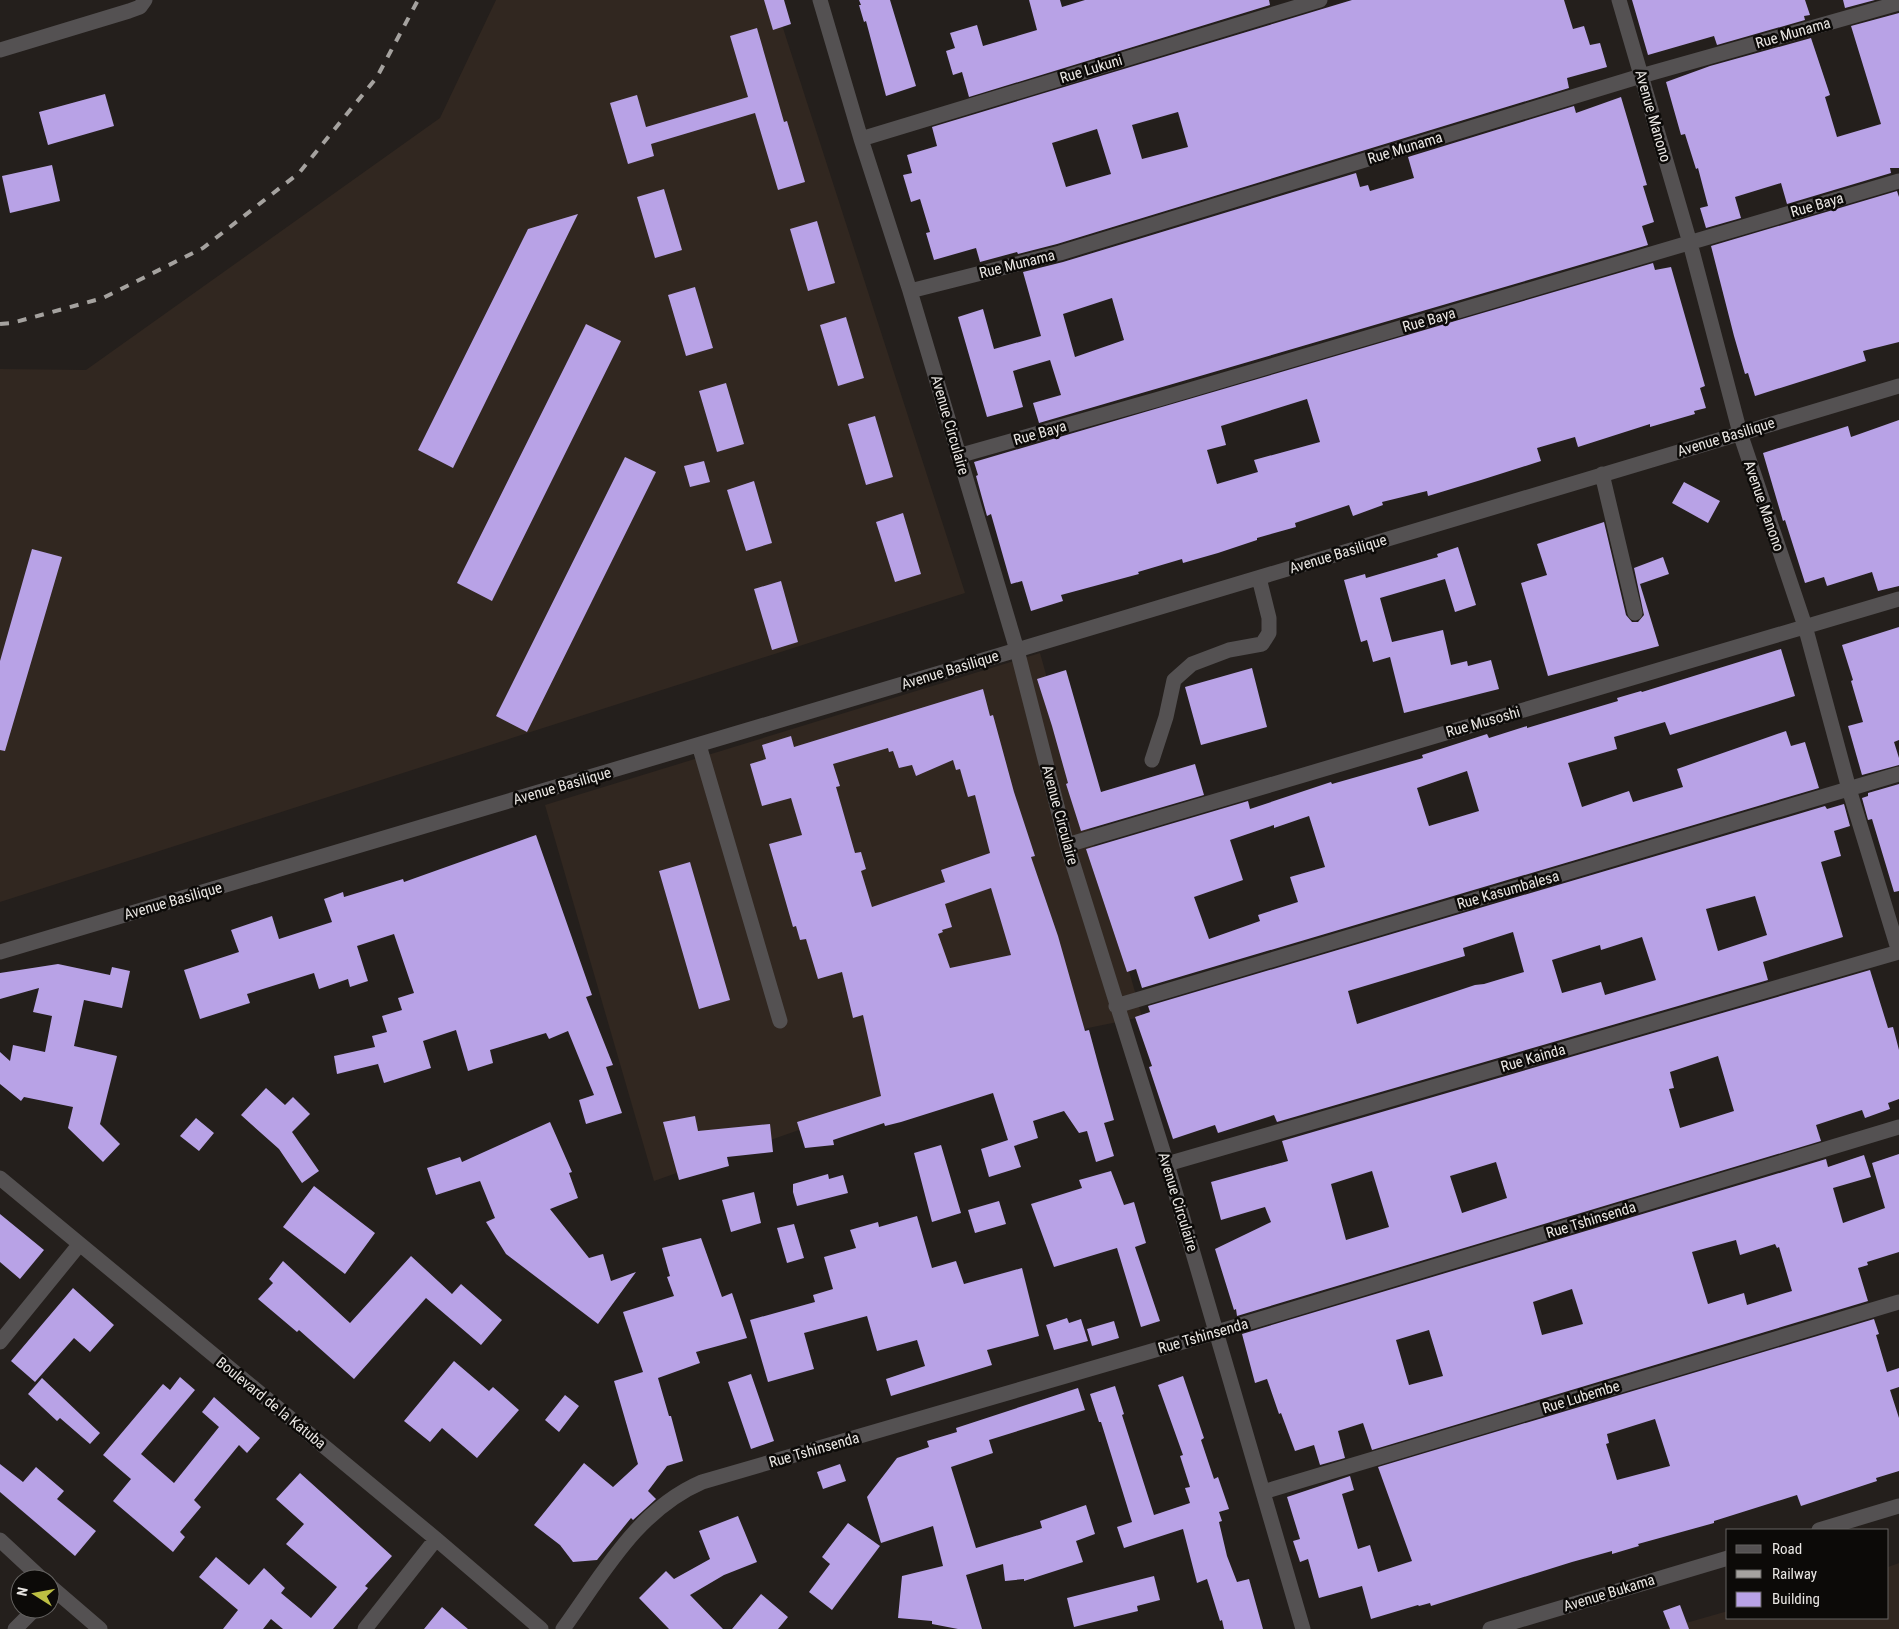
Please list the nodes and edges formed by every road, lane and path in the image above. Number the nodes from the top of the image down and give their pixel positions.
1 (145, 0) edge
2 (820, 0) edge
3 (1320, 0) edge
4 (1619, 0) edge
5 (1899, 3) edge
6 (0, 50) edge
7 (1641, 76) junction
8 (861, 139) junction
9 (1899, 182) edge
10 (1690, 243) junction
11 (910, 291) junction
12 (1899, 386) edge
13 (1740, 433) junction
14 (958, 456) junction
15 (1602, 474) junction
16 (1258, 578) junction
17 (1899, 599) edge
18 (1634, 613) dead end
19 (1805, 626) junction
20 (1018, 650) junction
21 (699, 745) junction
22 (1152, 760) dead end
23 (1899, 774) edge
24 (1849, 789) junction
25 (1067, 845) junction
26 (0, 952) edge
27 (1899, 952) edge
28 (1116, 1006) junction
29 (780, 1021) dead end
30 (1899, 1127) edge
31 (1167, 1164) junction
32 (0, 1178) edge
33 (80, 1246) junction
34 (1899, 1302) edge
35 (1217, 1332) junction
36 (0, 1342) edge
37 (1263, 1492) junction
38 (1899, 1506) edge
39 (1822, 1529) edge
40 (436, 1539) junction
41 (0, 1540) edge
42 (1726, 1559) edge
43 (31, 1569) edge
44 (60, 1596) edge
45 (25, 1619) edge
46 (15, 1629) edge
47 (100, 1629) edge
48 (364, 1629) edge
49 (541, 1629) edge
50 (563, 1629) edge
51 (1304, 1629) edge
52 (1490, 1629) edge

1 - 6 street
2 - 8 street, Avenue Circulaire
3 - 8 street, Rue Lukuni
4 - 7 street, Avenue Manono
5 - 7 street, Rue Munama
7 - 10 street, Avenue Manono
7 - 11 street, Rue Munama
8 - 11 street, Avenue Circulaire
9 - 10 street, Rue Baya
10 - 13 street, Avenue Manono
10 - 14 street, Rue Baya
11 - 14 street, Avenue Circulaire
12 - 13 street, Avenue Basilique
13 - 15 street, Avenue Basilique
13 - 19 street, Avenue Manono
14 - 20 street, Avenue Circulaire
15 - 16 street, Avenue Basilique
15 - 18 street
16 - 20 street, Avenue Basilique
16 - 22 street
17 - 19 street, Rue Musoshi
19 - 24 street, Avenue Manono
19 - 25 street, Rue Musoshi
20 - 21 street, Avenue Basilique
20 - 25 street, Avenue Circulaire
21 - 26 street, Avenue Basilique
21 - 29 street
23 - 24 street, Rue Kasumbalesa
24 - 27 street, Avenue Manono
24 - 28 street, Rue Kasumbalesa
25 - 28 street, Avenue Circulaire
27 - 31 street, Rue Kainda
28 - 31 street, Avenue Circulaire
30 - 35 street, Rue Tshinsenda
31 - 35 street, Avenue Circulaire
32 - 33 street, Boulevard de la Katuba
33 - 36 street
33 - 40 street, Boulevard de la Katuba
34 - 37 street, Rue Lubembe
35 - 37 street, Avenue Circulaire
35 - 50 street, Rue Tshinsenda
37 - 51 street, Avenue Circulaire
38 - 39 street
40 - 48 street
40 - 49 street, Boulevard de la Katuba
41 - 43 street
42 - 52 street, Avenue Bukama
44 - 47 street
45 - 46 street

